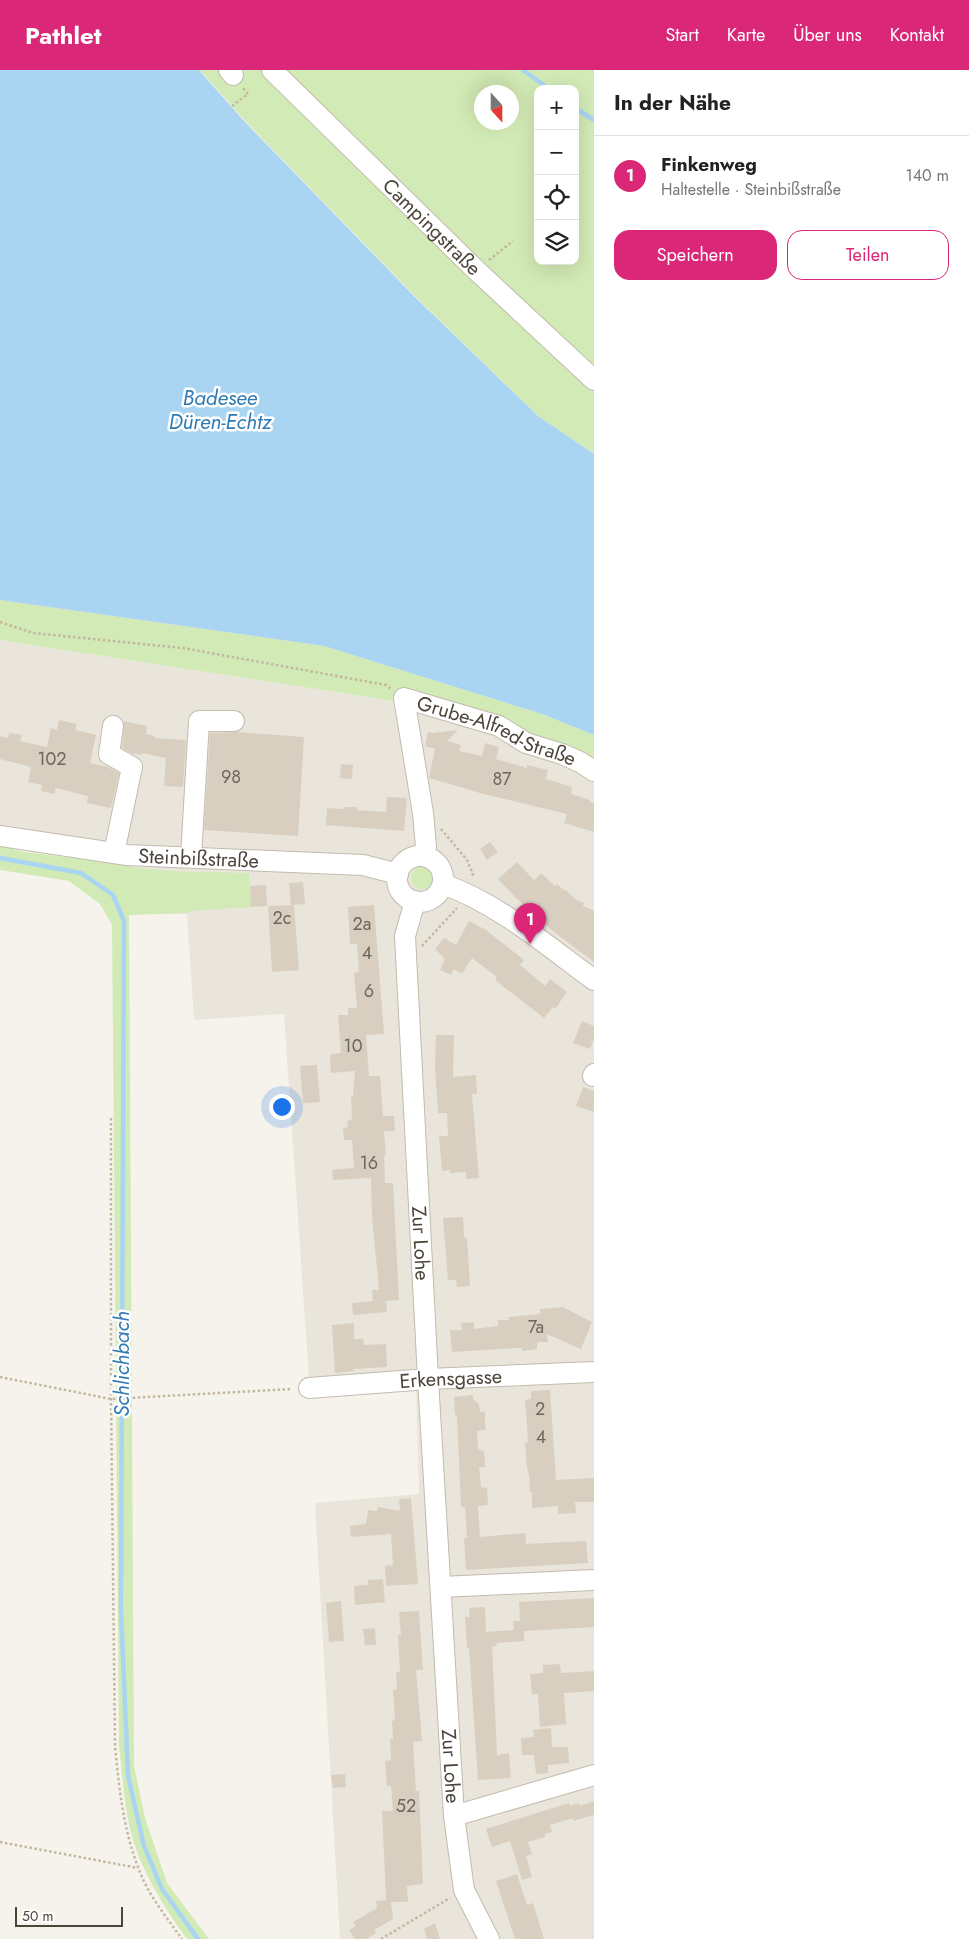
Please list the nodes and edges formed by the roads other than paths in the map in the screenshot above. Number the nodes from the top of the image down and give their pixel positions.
1 (272, 70) edge
2 (594, 380) edge
3 (234, 721) dead end
4 (113, 726) dead end
5 (594, 771) edge
6 (0, 836) edge
7 (114, 853) junction
8 (422, 856) junction
9 (191, 858) junction
10 (398, 874) junction
11 (443, 884) junction
12 (415, 901) junction
13 (594, 980) edge
14 (594, 1372) edge
15 (428, 1379) junction
16 (309, 1388) road end
17 (594, 1580) edge
18 (441, 1587) junction
19 (594, 1774) edge
20 (454, 1816) junction
21 (489, 1939) edge

1 - 2 street, Campingstraße
3 - 9 street
4 - 7 street
5 - 8 street, Grube-Alfred-Straße
6 - 7 street, Steinbißstraße
7 - 9 street, Steinbißstraße
8 - 10 street
8 - 11 street
9 - 10 street, Steinbißstraße
10 - 12 street
11 - 12 street
11 - 13 street
12 - 15 street, Zur Lohe
14 - 15 street, Erkensgasse
15 - 16 street, Erkensgasse
15 - 18 street, Zur Lohe
17 - 18 street
18 - 20 street, Zur Lohe
19 - 20 street
20 - 21 street, Zur Lohe

